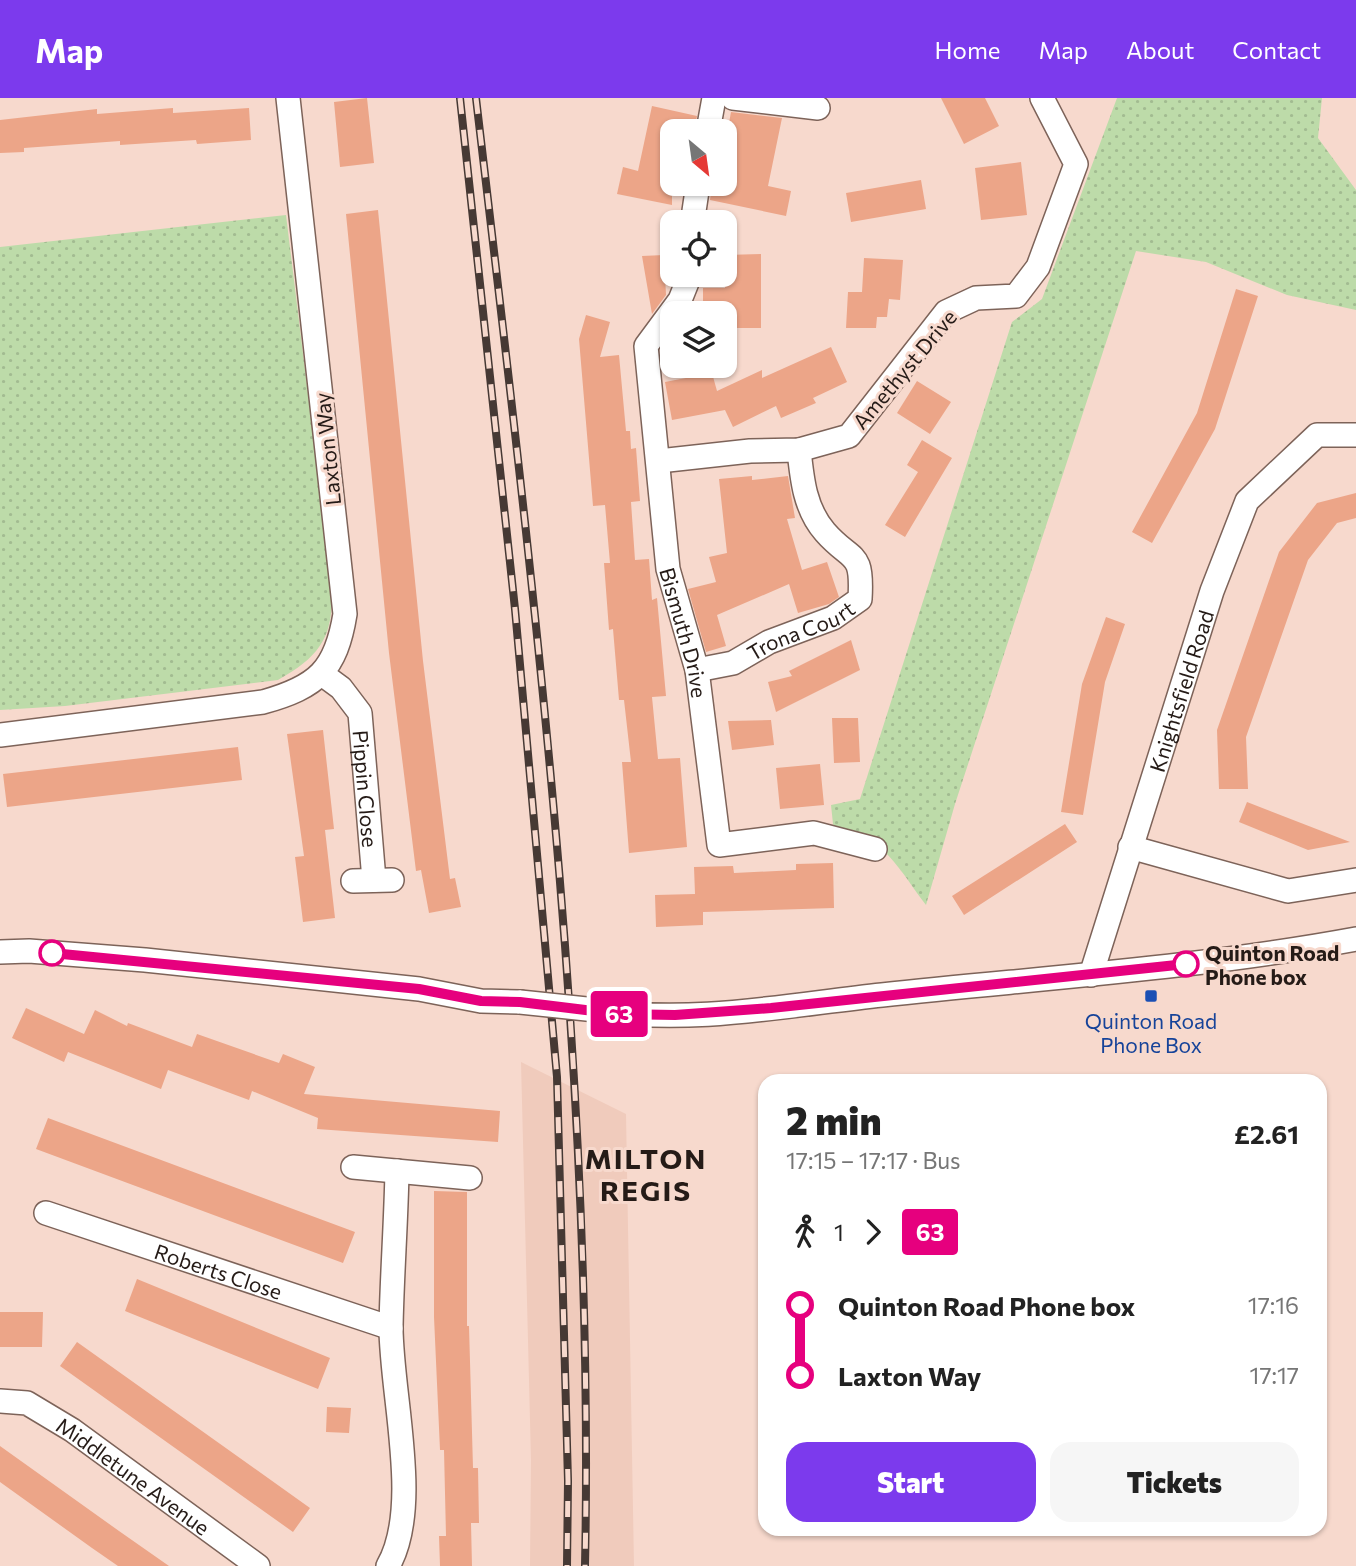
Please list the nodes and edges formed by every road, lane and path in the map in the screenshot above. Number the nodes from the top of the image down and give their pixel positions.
1 (288, 98) edge
2 (714, 98) edge
3 (733, 98) edge
4 (1042, 98) edge
5 (818, 108) dead end
6 (710, 119) edge
7 (685, 287) edge
8 (1356, 435) edge
9 (799, 450) junction
10 (659, 461) junction
11 (697, 670) junction
12 (322, 674) junction
13 (0, 735) edge
14 (1130, 847) junction
15 (875, 849) dead end
16 (373, 880) dead end
17 (1356, 880) edge
18 (1356, 939) edge
19 (0, 952) edge
20 (1091, 975) junction
21 (353, 1167) dead end
22 (397, 1171) junction
23 (470, 1178) dead end
24 (46, 1213) dead end
25 (391, 1328) junction
26 (0, 1401) edge
27 (258, 1566) edge
28 (388, 1566) edge

1 - 12 street, Laxton Way
2 - 6 street
3 - 5 street
4 - 9 street, Amethyst Drive
7 - 10 street, Bismuth Drive
8 - 14 street, Knightsfield Road
9 - 10 street, Amethyst Drive
9 - 11 street, Trona Court
10 - 11 street, Bismuth Drive
11 - 15 street, Bismuth Drive
12 - 13 street, Laxton Way
12 - 16 street, Pippin Close
14 - 17 street
14 - 20 street, Knightsfield Road
18 - 20 street
19 - 20 street, bridge
21 - 22 street
22 - 23 street
22 - 25 street
24 - 25 street, Roberts Close
25 - 28 street
26 - 27 street, Middletune Avenue

